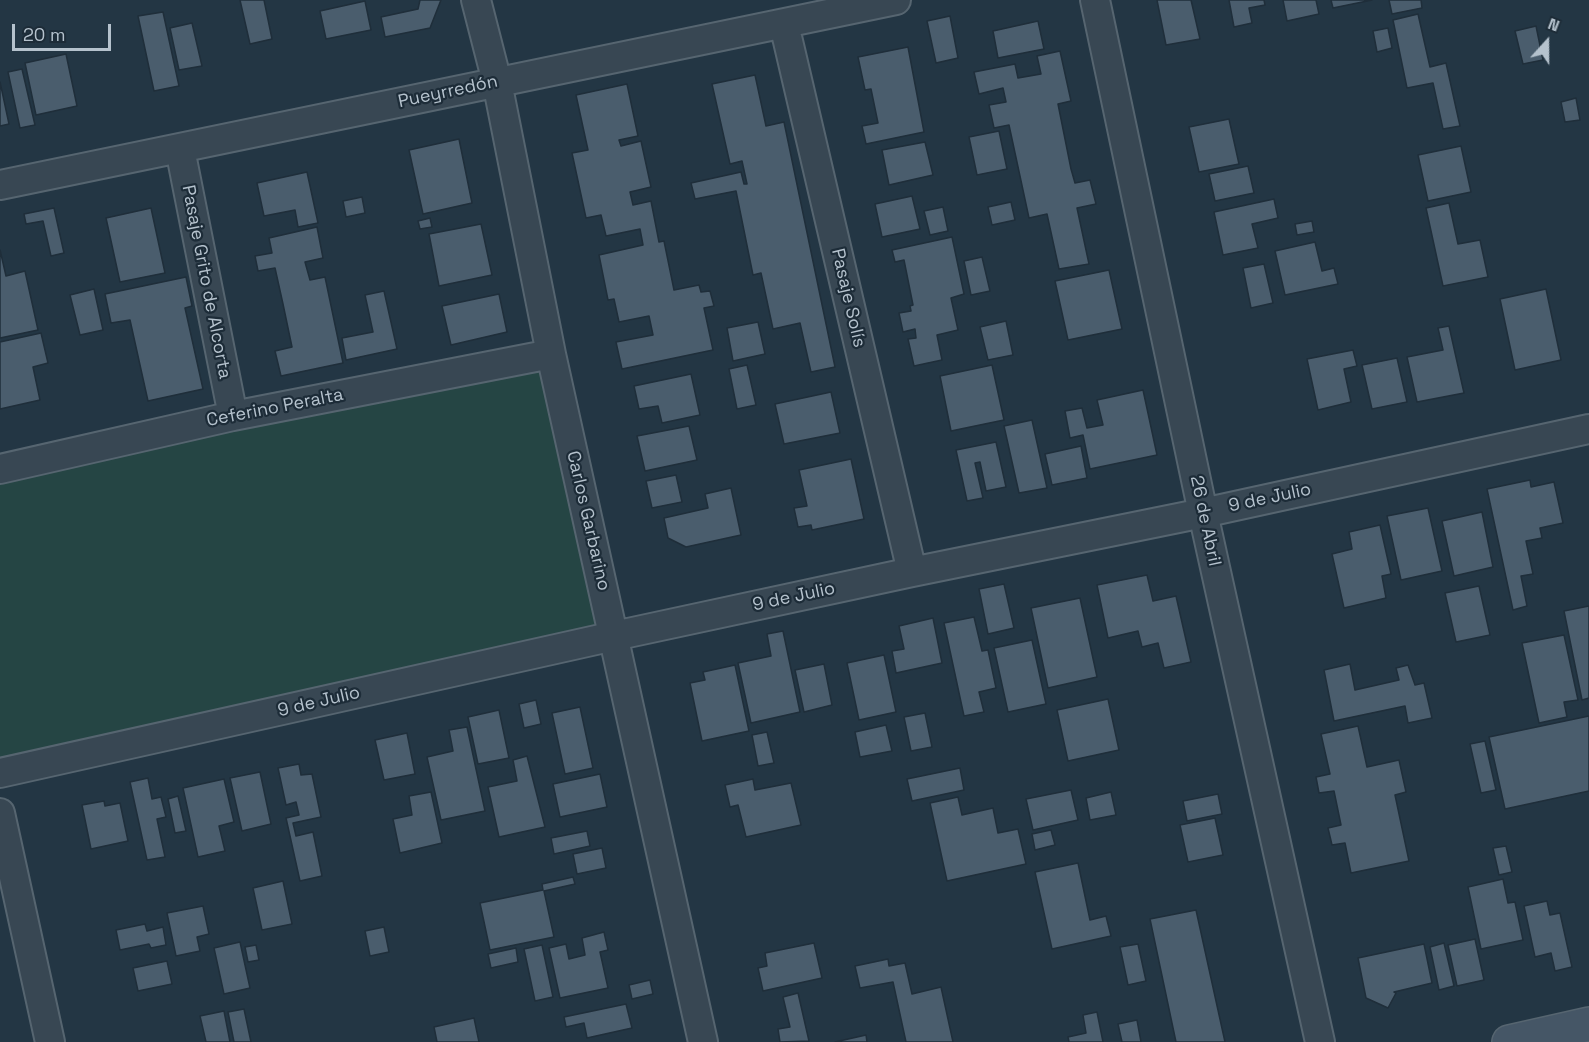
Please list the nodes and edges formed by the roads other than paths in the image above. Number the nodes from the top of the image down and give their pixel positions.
1 (476, 0) edge
2 (896, 0) edge
3 (1095, 0) edge
4 (784, 24) junction
5 (496, 82) junction
6 (180, 149) junction
7 (0, 185) edge
8 (551, 354) junction
9 (233, 416) junction
10 (1589, 429) edge
11 (0, 470) edge
12 (1203, 513) junction
13 (912, 572) junction
14 (614, 636) junction
15 (0, 773) edge
16 (0, 813) edge
17 (1589, 1024) edge
18 (50, 1042) edge
19 (703, 1042) edge
20 (1320, 1042) edge
21 (1509, 1042) edge

1 - 5 street, Carlos Garbarino
2 - 4 street, Pueyrredón
3 - 12 street, 26 de Abril
4 - 5 street, Pueyrredón
4 - 13 street, Pasaje Solís
5 - 6 street, Pueyrredón
5 - 8 street, Carlos Garbarino
6 - 7 street, Pueyrredón
6 - 9 street, Pasaje Grito de Alcorta
8 - 9 street, Ceferino Peralta
8 - 14 street, Carlos Garbarino
9 - 11 street, Ceferino Peralta
10 - 12 street, 9 de Julio
12 - 13 street, 9 de Julio
12 - 20 street, 26 de Abril
13 - 14 street, 9 de Julio
14 - 15 street, 9 de Julio
14 - 19 street, Carlos Garbarino
16 - 18 street
17 - 21 main road

